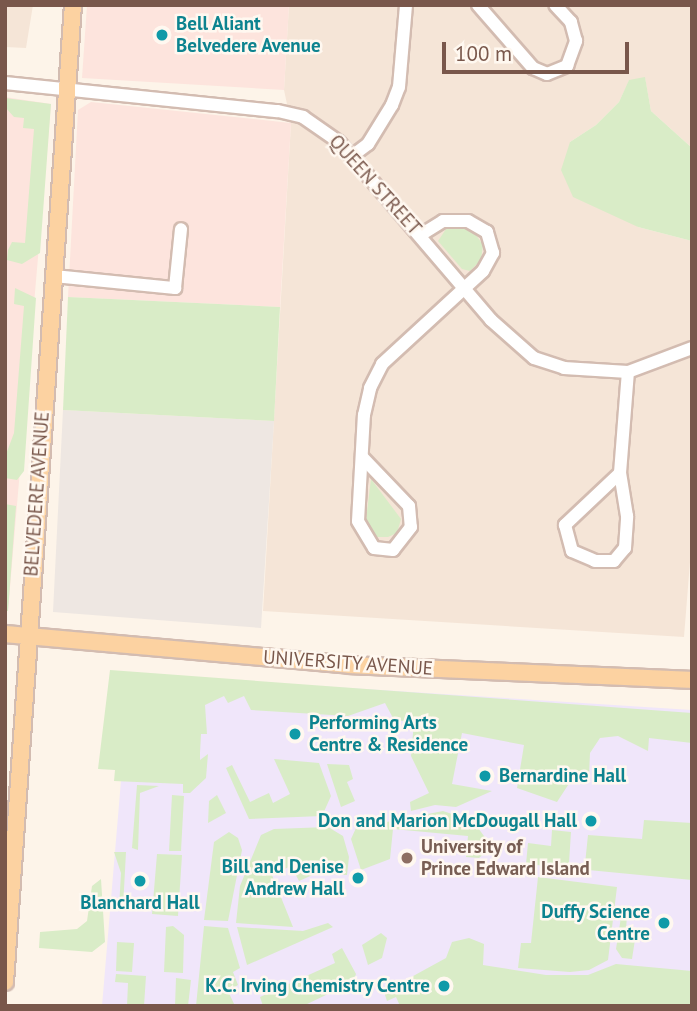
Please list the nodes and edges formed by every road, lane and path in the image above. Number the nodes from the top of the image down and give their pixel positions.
1 (73, 5) edge
2 (406, 5) edge
3 (478, 5) edge
4 (555, 5) edge
5 (5, 83) edge
6 (69, 89) junction
7 (352, 156) junction
8 (181, 229) dead end
9 (421, 235) junction
10 (54, 276) junction
11 (463, 289) junction
12 (692, 348) edge
13 (628, 372) junction
14 (362, 457) junction
15 (620, 473) junction
16 (5, 634) edge
17 (26, 636) junction
18 (692, 680) edge
19 (5, 982) edge

1 - 6 main road, BELVEDERE AVENUE
2 - 7 street
3 - 4 street
5 - 6 street, QUEEN STREET
6 - 7 street, QUEEN STREET
6 - 10 main road, BELVEDERE AVENUE
7 - 9 street, QUEEN STREET
8 - 10 street
9 - 11 street, QUEEN STREET
9 - 11 street
10 - 17 main road, BELVEDERE AVENUE
11 - 13 street, QUEEN STREET
11 - 14 street
12 - 13 street, QUEEN STREET
13 - 15 street
14 - 14 street
15 - 15 street
16 - 17 main road, UNIVERSITY AVENUE
17 - 18 main road, UNIVERSITY AVENUE
17 - 19 main road, BELVEDERE AVENUE

